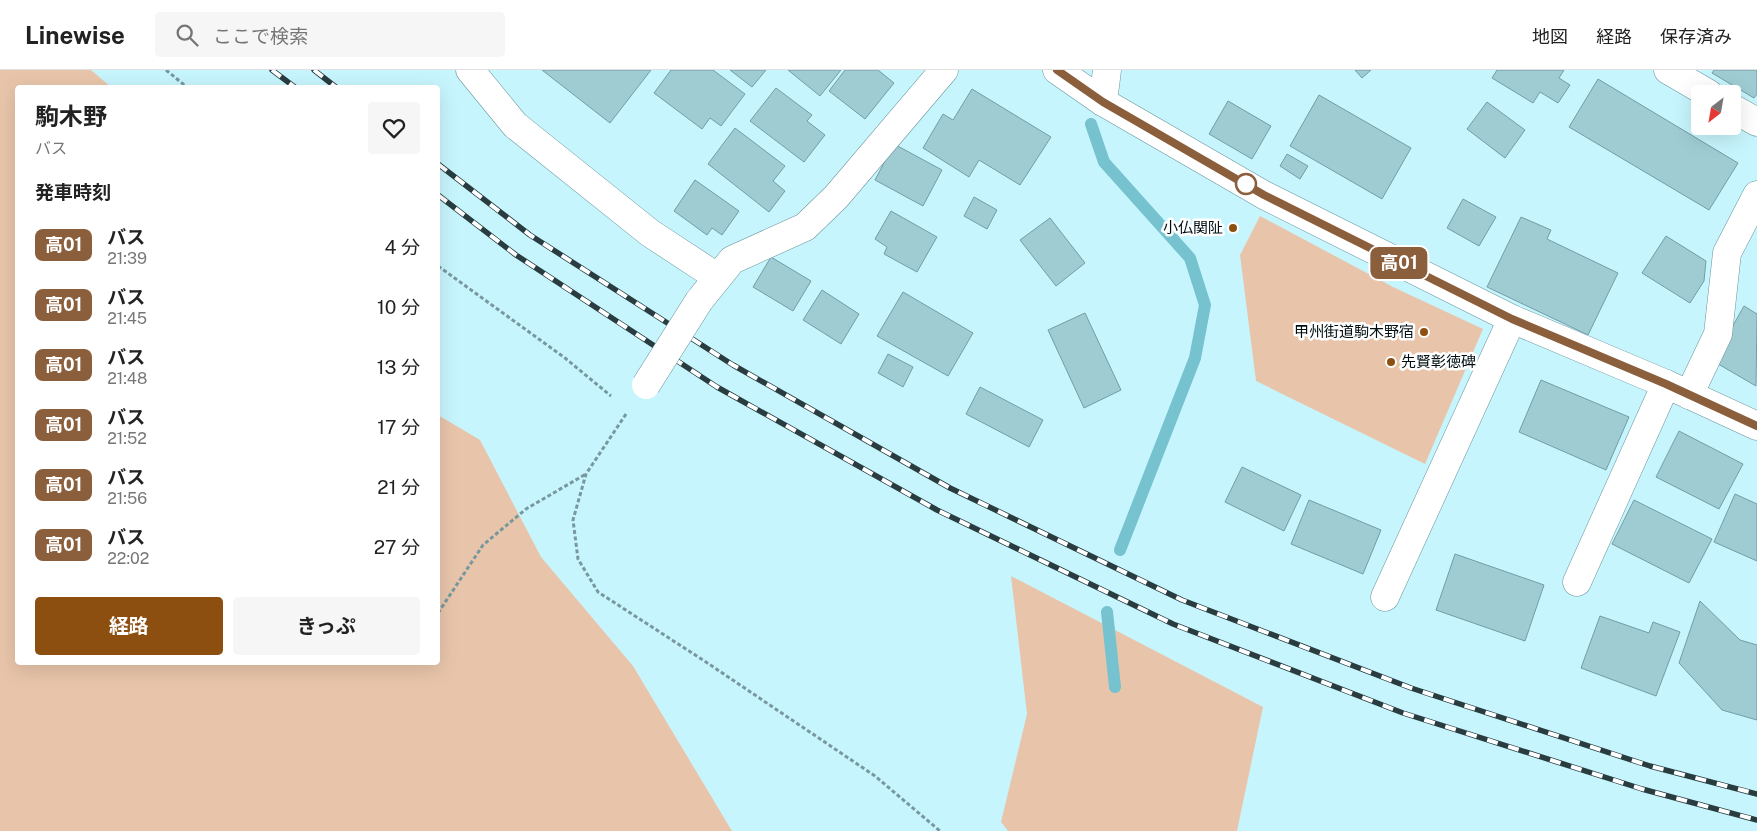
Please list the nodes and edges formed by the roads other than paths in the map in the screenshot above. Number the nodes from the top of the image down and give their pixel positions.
1 (470, 70) edge
2 (944, 70) edge
3 (1057, 70) edge
4 (1107, 70) edge
5 (1668, 70) edge
6 (1694, 85) edge
7 (1103, 102) junction
8 (1741, 113) edge
9 (1757, 122) edge
10 (1757, 194) edge
11 (717, 277) junction
12 (1512, 319) junction
13 (646, 384) road end
14 (1677, 390) junction
15 (1757, 426) edge
16 (1577, 582) dead end
17 (1385, 597) dead end

1 - 11 main road
2 - 11 main road
3 - 7 main road
4 - 7 main road
5 - 6 main road
7 - 12 main road
8 - 9 main road
10 - 14 main road
11 - 13 main road, bridge
12 - 14 main road
12 - 17 main road
14 - 15 main road
14 - 16 main road

